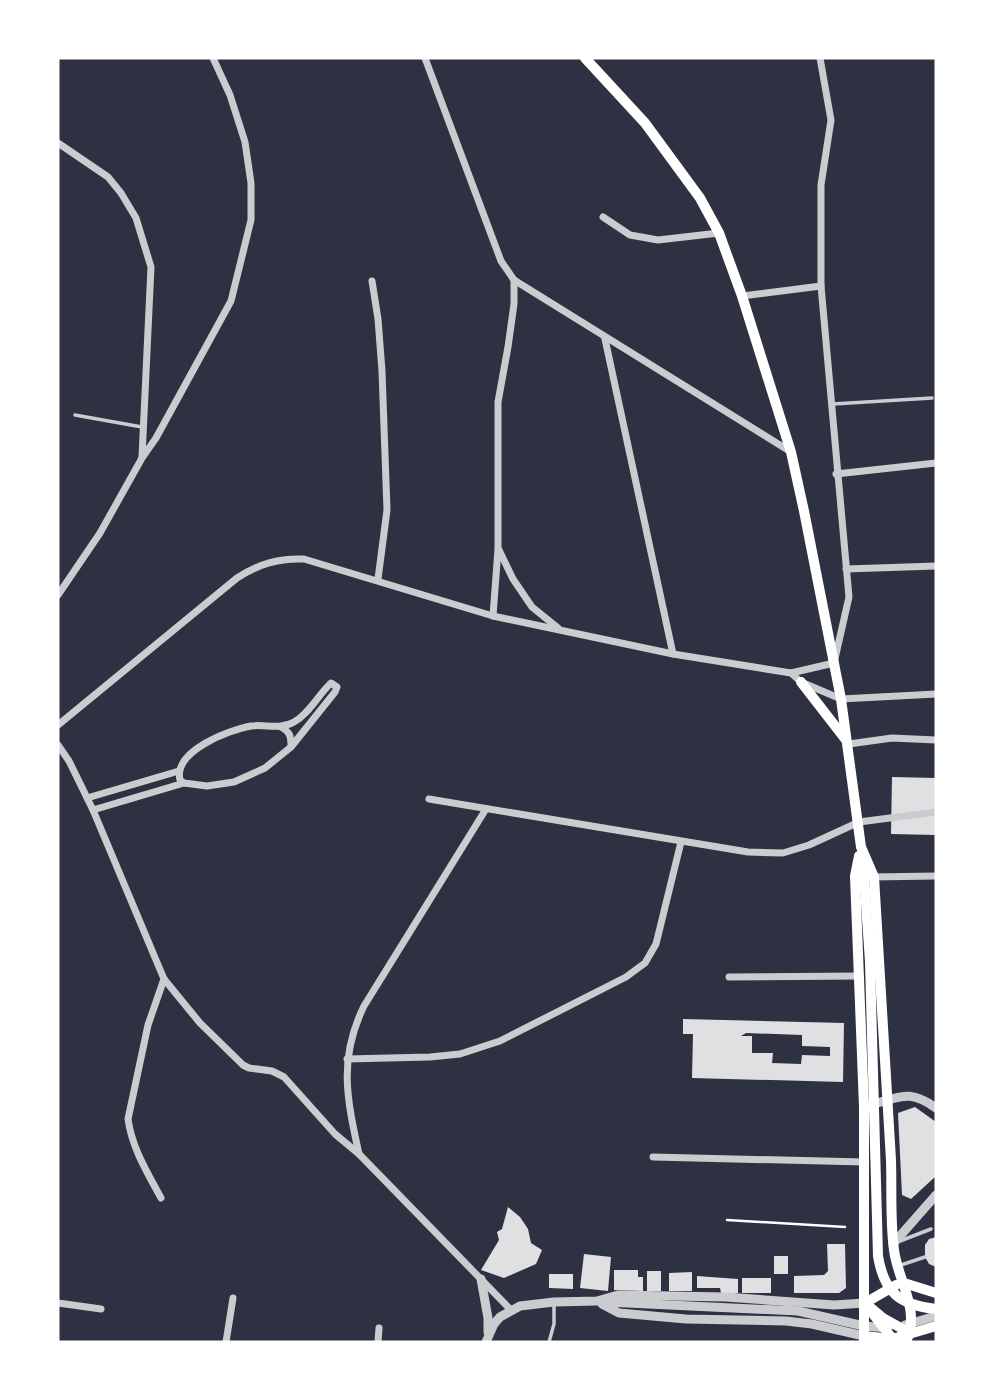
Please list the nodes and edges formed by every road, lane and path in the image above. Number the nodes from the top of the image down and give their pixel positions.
1 (213, 58) edge
2 (425, 58) edge
3 (585, 58) edge
4 (820, 58) edge
5 (58, 143) edge
6 (603, 217) dead end
7 (719, 233) junction
8 (514, 280) junction
9 (372, 281) dead end
10 (821, 286) junction
11 (742, 296) junction
12 (605, 339) junction
13 (932, 398) dead end
14 (831, 404) junction
15 (75, 415) dead end
16 (143, 428) junction
17 (791, 452) junction
18 (142, 458) junction
19 (936, 463) edge
20 (836, 474) junction
21 (498, 549) junction
22 (936, 566) edge
23 (846, 569) junction
24 (378, 579) junction
25 (58, 595) edge
26 (493, 616) junction
27 (561, 631) junction
28 (673, 654) junction
29 (834, 663) junction
30 (791, 673) junction
31 (801, 682) junction
32 (936, 694) edge
33 (841, 699) junction
34 (58, 725) edge
35 (281, 727) junction
36 (936, 740) edge
37 (849, 744) junction
38 (58, 745) edge
39 (291, 747) junction
40 (179, 771) junction
41 (184, 783) junction
42 (87, 799) junction
43 (429, 799) dead end
44 (486, 809) junction
45 (93, 810) junction
46 (936, 812) edge
47 (859, 822) junction
48 (681, 842) junction
49 (861, 847) junction
50 (936, 876) edge
51 (864, 877) junction
52 (729, 976) dead end
53 (860, 976) junction
54 (164, 979) junction
55 (347, 1059) junction
56 (886, 1101) junction
57 (864, 1107) junction
58 (936, 1108) edge
59 (359, 1154) junction
60 (653, 1157) dead end
61 (864, 1162) junction
62 (936, 1195) edge
63 (160, 1198) dead end
64 (727, 1220) dead end
65 (845, 1227) dead end
66 (864, 1229) junction
67 (931, 1229) dead end
68 (893, 1244) junction
69 (925, 1257) dead end
70 (896, 1267) junction
71 (481, 1279) junction
72 (904, 1283) junction
73 (932, 1292) edge
74 (233, 1298) dead end
75 (597, 1301) junction
76 (554, 1302) junction
77 (58, 1303) edge
78 (865, 1303) junction
79 (101, 1309) dead end
80 (936, 1309) edge
81 (511, 1310) junction
82 (936, 1317) edge
83 (936, 1326) edge
84 (379, 1328) dead end
85 (908, 1338) edge
86 (864, 1339) edge
87 (487, 1340) edge
88 (894, 1341) edge
89 (226, 1342) edge
90 (378, 1342) edge
91 (549, 1342) edge

1 - 18 street
2 - 8 street
3 - 7 main road
4 - 10 street
5 - 16 street
6 - 7 street
7 - 11 main road
8 - 12 street
8 - 21 street
9 - 24 street
10 - 11 street
10 - 14 street
11 - 17 main road
12 - 17 street
12 - 28 street
13 - 14 lane
14 - 20 street
15 - 16 lane
16 - 18 street
17 - 29 main road
18 - 25 street
19 - 20 street
20 - 23 street
21 - 26 street
21 - 27 street
22 - 23 street
23 - 29 street
24 - 26 street
24 - 34 street
26 - 27 street
27 - 28 street
28 - 30 street
29 - 30 street
29 - 33 main road
30 - 31 street
31 - 33 street
31 - 37 main road
32 - 33 street
33 - 37 main road
35 - 39 street
35 - 39 street
35 - 40 street
36 - 37 street
37 - 47 main road
38 - 42 street
39 - 41 street
40 - 41 street
40 - 42 street
41 - 45 street
42 - 45 street
43 - 44 street
44 - 48 street
44 - 55 street
45 - 54 street
46 - 47 street
47 - 48 street
47 - 49 main road
48 - 55 street
49 - 51 main road
49 - 51 main road
50 - 51 street
51 - 53 main road
51 - 56 main road
51 - 80 main road
52 - 53 street
53 - 57 main road
54 - 59 street
54 - 63 street
55 - 59 street
56 - 57 street
56 - 58 street
56 - 68 main road
57 - 61 main road
59 - 71 street
60 - 61 street
61 - 66 main road
62 - 68 street
64 - 65 path
66 - 68 main road
66 - 78 main road
67 - 68 lane
68 - 70 main road
69 - 70 lane
70 - 72 main road
71 - 81 street
71 - 87 street
72 - 73 main road
72 - 78 main road
72 - 85 main road
73 - 82 main road
74 - 89 street
75 - 76 street
75 - 78 street
75 - 82 street
75 - 86 street
76 - 81 street
76 - 91 lane
77 - 79 street
78 - 85 main road
78 - 86 main road
78 - 88 main road
81 - 87 street
83 - 85 main road
84 - 90 street
85 - 88 main road
86 - 88 main road

